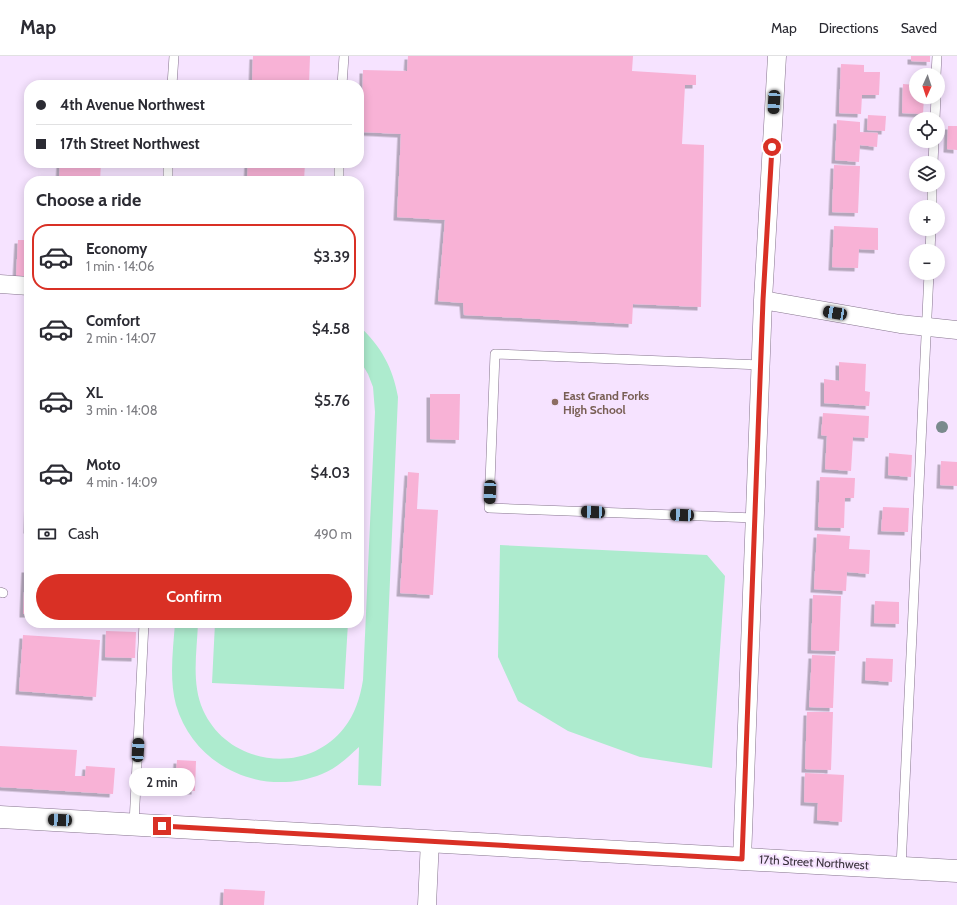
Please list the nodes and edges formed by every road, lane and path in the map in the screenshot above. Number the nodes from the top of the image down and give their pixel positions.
1 (174, 56) edge
2 (344, 56) edge
3 (777, 56) edge
4 (937, 56) edge
5 (936, 68) edge
6 (172, 80) edge
7 (342, 80) edge
8 (929, 280) edge
9 (0, 284) edge
10 (24, 286) edge
11 (763, 300) junction
12 (927, 327) junction
13 (957, 330) edge
14 (761, 365) junction
15 (755, 518) junction
16 (144, 628) edge
17 (0, 817) edge
18 (134, 824) junction
19 (430, 840) junction
20 (742, 859) junction
21 (901, 867) junction
22 (957, 870) edge
23 (427, 905) edge

1 - 6 lane
2 - 7 lane
3 - 11 street
4 - 5 lane
8 - 12 lane
9 - 10 street
11 - 12 street
11 - 14 street
12 - 13 street
12 - 21 lane
14 - 15 street
14 - 15 lane
15 - 20 street
16 - 18 lane
17 - 18 street, 17th Street Northwest
18 - 19 street, 17th Street Northwest
19 - 20 street, 17th Street Northwest
19 - 23 street
20 - 21 street, 17th Street Northwest
21 - 22 street, 17th Street Northwest

